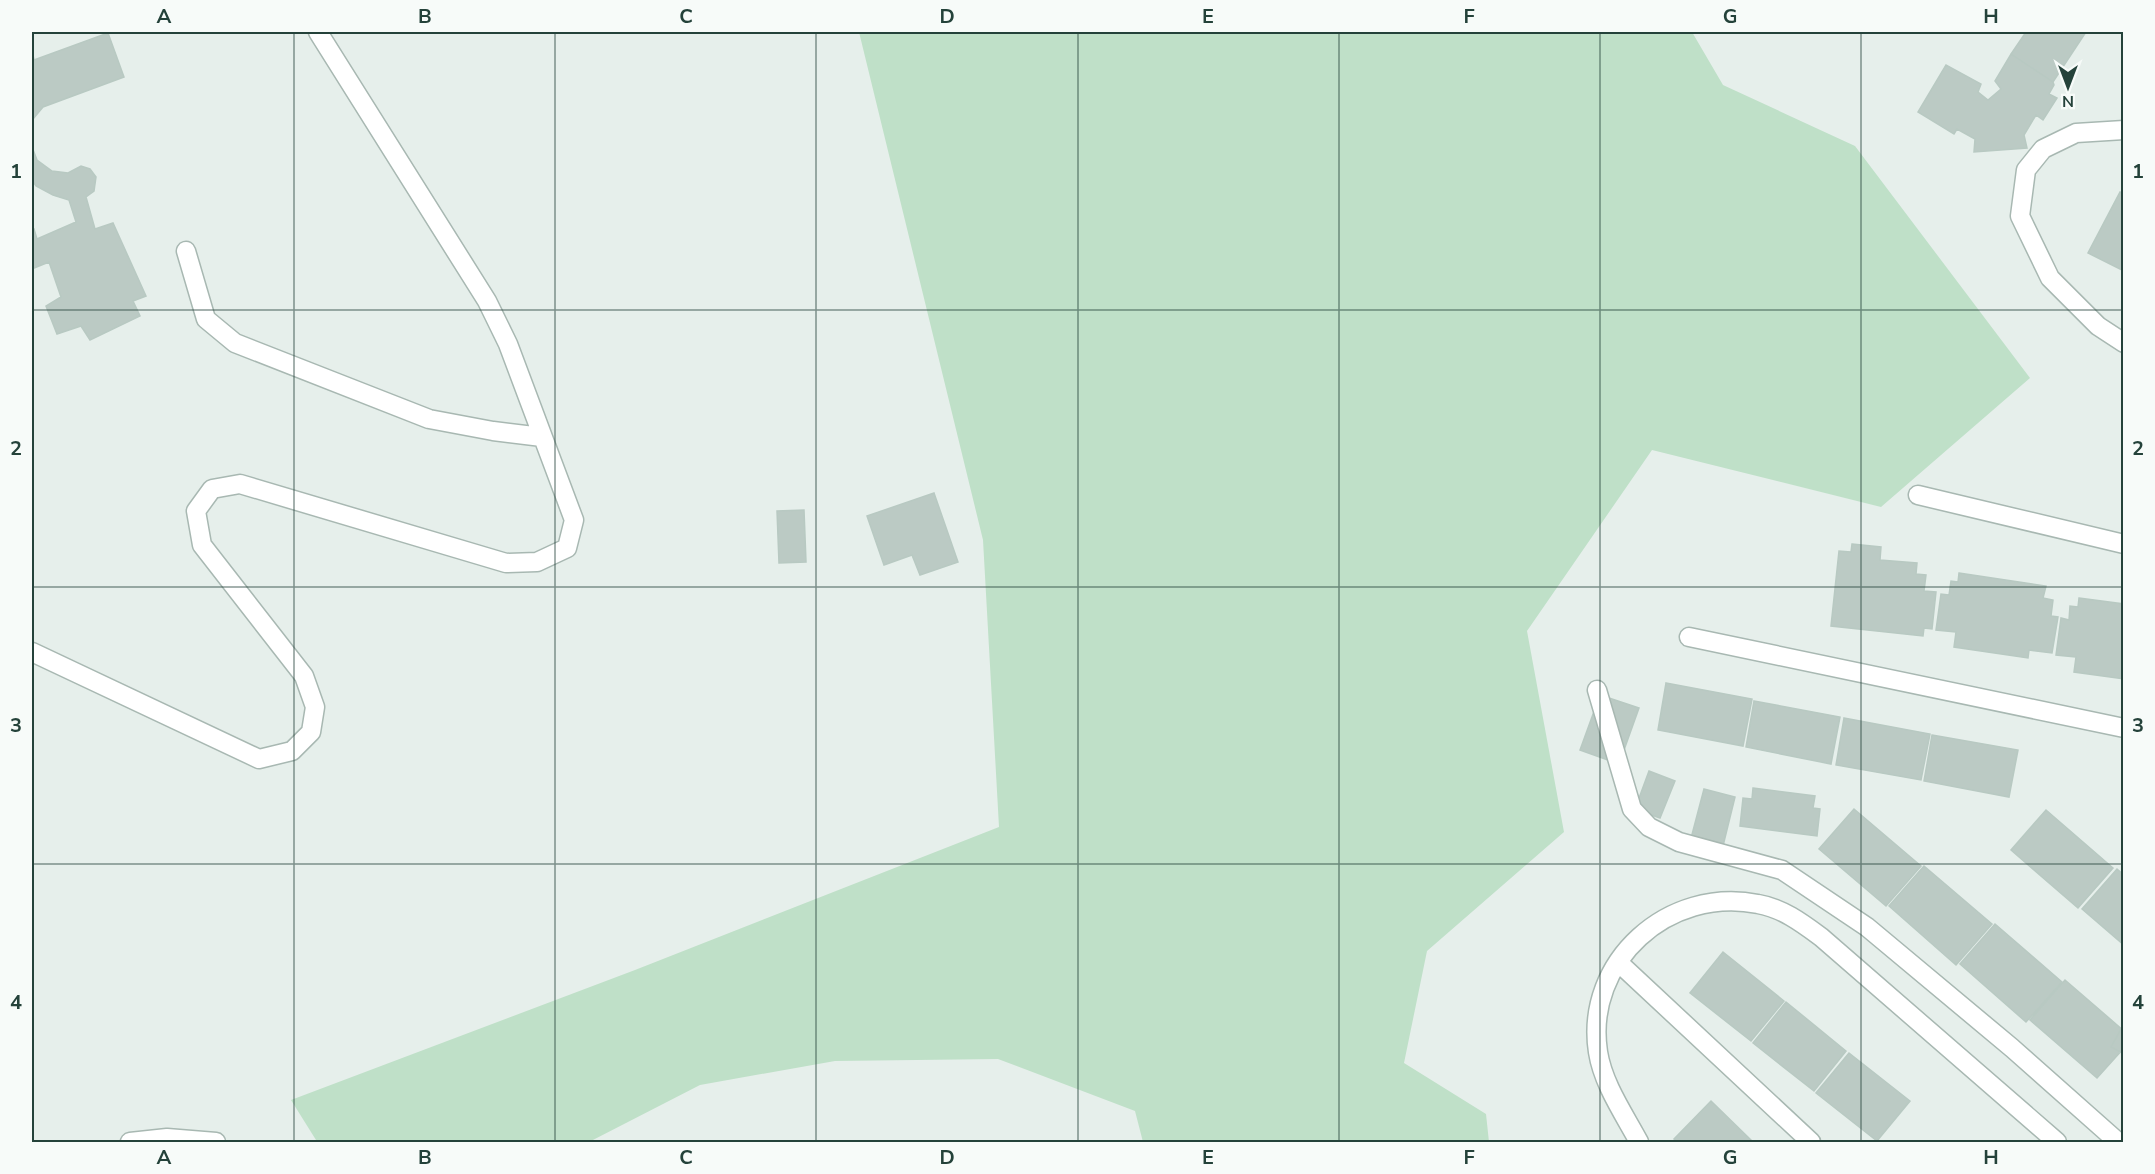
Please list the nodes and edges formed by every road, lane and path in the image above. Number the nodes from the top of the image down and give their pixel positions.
1 (318, 32) edge
2 (2124, 130) edge
3 (186, 250) dead end
4 (2124, 343) edge
5 (542, 437) junction
6 (1918, 495) dead end
7 (2124, 544) edge
8 (1689, 637) dead end
9 (32, 652) edge
10 (1597, 690) dead end
11 (2124, 728) edge
12 (1618, 962) junction
13 (130, 1143) edge
14 (216, 1143) edge
15 (1639, 1143) edge
16 (1811, 1143) edge
17 (2057, 1143) edge
18 (2118, 1143) edge

1 - 5 street
2 - 4 street
3 - 5 street
5 - 9 street
6 - 7 street
8 - 11 street
10 - 18 street
12 - 15 street
12 - 16 street
12 - 17 street
13 - 14 street

